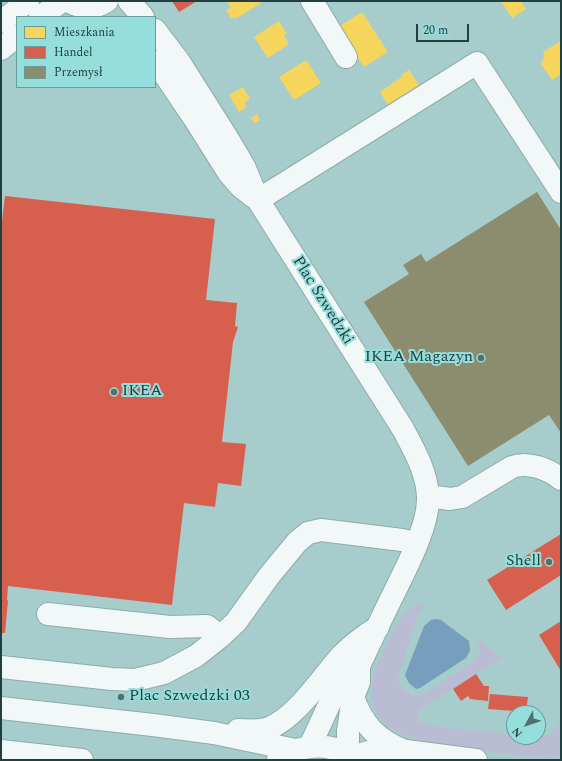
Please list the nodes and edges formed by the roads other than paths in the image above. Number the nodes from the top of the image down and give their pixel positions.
1 (28, 1) edge
2 (62, 1) edge
3 (68, 1) edge
4 (129, 1) edge
5 (312, 1) edge
6 (104, 8) edge
7 (41, 16) edge
8 (142, 16) edge
9 (1, 22) edge
10 (156, 31) edge
11 (346, 57) dead end
12 (156, 63) edge
13 (561, 192) edge
14 (258, 200) junction
15 (561, 478) edge
16 (428, 496) junction
17 (416, 543) junction
18 (48, 614) dead end
19 (378, 627) junction
20 (220, 637) junction
21 (359, 666) junction
22 (1, 667) edge
23 (353, 697) junction
24 (1, 708) edge
25 (214, 733) junction
26 (1, 751) edge
27 (406, 751) junction
28 (294, 752) edge
29 (352, 757) edge
30 (82, 760) edge
31 (476, 760) edge

1 - 9 street
2 - 7 street
3 - 6 street
4 - 8 street
5 - 11 street
10 - 14 street, Plac Szwedzki
12 - 14 street, Plac Szwedzki
13 - 14 street
14 - 16 street, Plac Szwedzki
15 - 16 street
16 - 17 street, Plac Szwedzki
17 - 19 street, Plac Szwedzki
17 - 20 street
18 - 20 street
19 - 21 street, Plac Szwedzki
19 - 25 street
20 - 22 street
21 - 23 street
21 - 28 street
23 - 27 street
23 - 29 street
24 - 25 street
25 - 28 street
26 - 30 street
27 - 29 street
27 - 31 street
28 - 29 street

